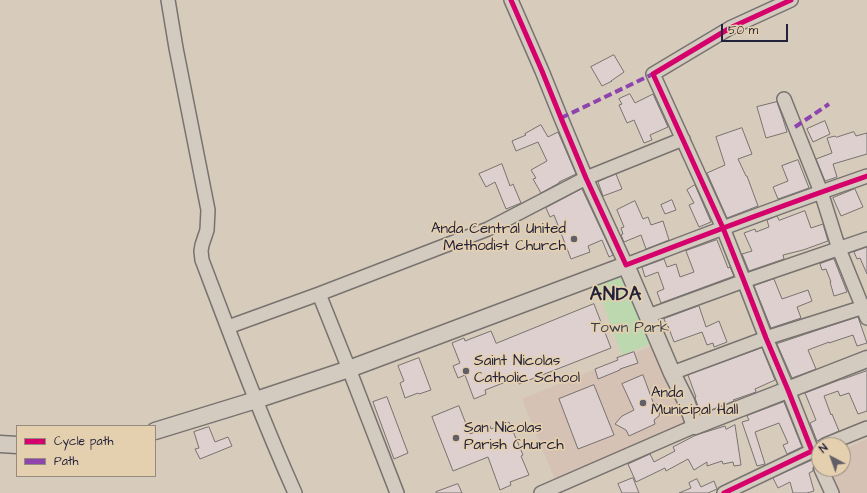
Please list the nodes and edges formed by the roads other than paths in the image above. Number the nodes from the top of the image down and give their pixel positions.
1 (168, 0) edge
2 (511, 0) edge
3 (791, 0) edge
4 (784, 99) dead end
5 (683, 139) junction
6 (867, 176) edge
7 (586, 178) junction
8 (821, 192) junction
9 (723, 228) junction
10 (867, 239) edge
11 (839, 249) junction
12 (626, 265) junction
13 (744, 280) junction
14 (319, 294) junction
15 (866, 310) edge
16 (648, 316) junction
17 (228, 327) junction
18 (766, 338) junction
19 (867, 359) edge
20 (349, 369) junction
21 (672, 373) junction
22 (788, 390) junction
23 (256, 400) junction
24 (695, 426) junction
25 (867, 428) edge
26 (156, 431) edge
27 (845, 437) edge
28 (811, 438) edge
29 (0, 444) edge
30 (16, 445) edge
31 (811, 451) edge
32 (825, 477) edge
33 (562, 489) edge
34 (295, 493) edge
35 (397, 493) edge
36 (542, 493) edge
37 (724, 493) edge
38 (832, 493) edge

1 - 17 street
2 - 7 street
3 - 5 street
4 - 8 street
5 - 7 street
5 - 9 street
6 - 8 street
7 - 12 street
7 - 14 street
8 - 9 street
8 - 11 street
9 - 12 street
9 - 13 street
10 - 11 street
11 - 13 street
11 - 15 street
12 - 16 main road
12 - 20 main road
13 - 16 street
13 - 18 street
14 - 17 street
14 - 20 street
15 - 18 street
16 - 21 main road
17 - 23 street
18 - 21 street
18 - 22 street
19 - 22 main road
20 - 23 main road
20 - 35 street
21 - 24 main road
22 - 24 main road
22 - 28 street
23 - 26 main road
23 - 34 street
24 - 33 street
25 - 27 street
29 - 30 main road
31 - 37 street
32 - 38 street
33 - 36 street

